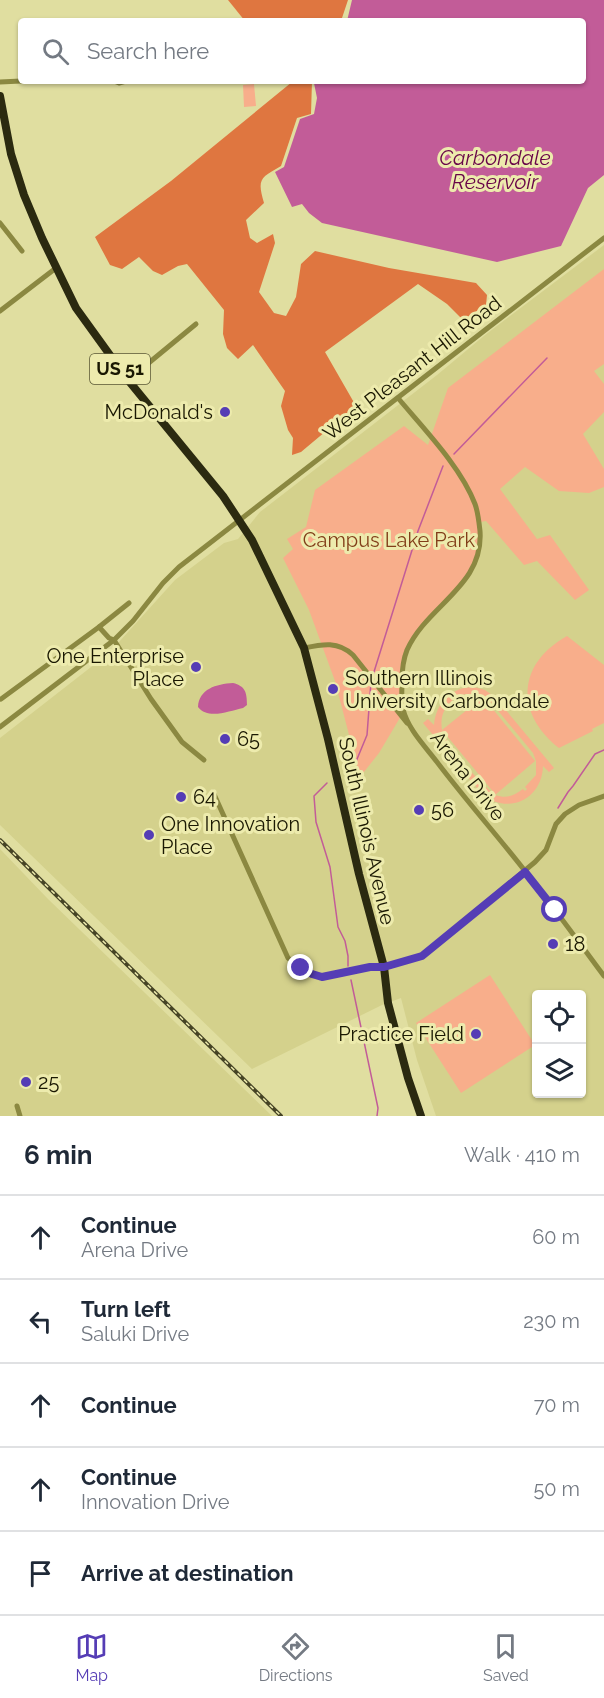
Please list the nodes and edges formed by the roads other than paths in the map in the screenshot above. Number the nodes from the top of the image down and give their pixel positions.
1 (18, 81) edge
2 (0, 82) edge
3 (0, 96) edge
4 (0, 223) edge
5 (604, 238) edge
6 (22, 251) dead end
7 (56, 267) junction
8 (0, 311) edge
9 (196, 324) dead end
10 (128, 380) junction
11 (398, 398) junction
12 (238, 520) junction
13 (129, 603) dead end
14 (99, 627) junction
15 (114, 640) junction
16 (304, 648) junction
17 (1, 699) edge
18 (0, 727) edge
19 (411, 729) junction
20 (204, 760) dead end
21 (213, 792) dead end
22 (604, 796) edge
23 (525, 872) junction
24 (384, 967) junction
25 (604, 976) edge
26 (17, 1106) dead end
27 (20, 1116) edge
28 (421, 1116) edge

1 - 2 street
3 - 7 highway, South Illinois Avenue / US 51
4 - 6 street
5 - 11 street, West Pleasant Hill Road
7 - 8 street
7 - 10 highway, South Illinois Avenue / US 51
9 - 10 street
10 - 12 highway, South Illinois Avenue / US 51
11 - 12 street, West Pleasant Hill Road
11 - 19 street, Arena Drive
12 - 15 street, West Pleasant Hill Road
12 - 16 highway, South Illinois Avenue / US 51
13 - 14 street
14 - 15 street
14 - 17 street
15 - 18 street, West Pleasant Hill Road
15 - 20 street
16 - 19 street
16 - 24 highway, South Illinois Avenue / US 51
19 - 23 street, Arena Drive
21 - 24 street
22 - 23 street
23 - 24 street
23 - 25 street, Arena Drive
24 - 28 highway, South Illinois Avenue / US 51
26 - 27 street

